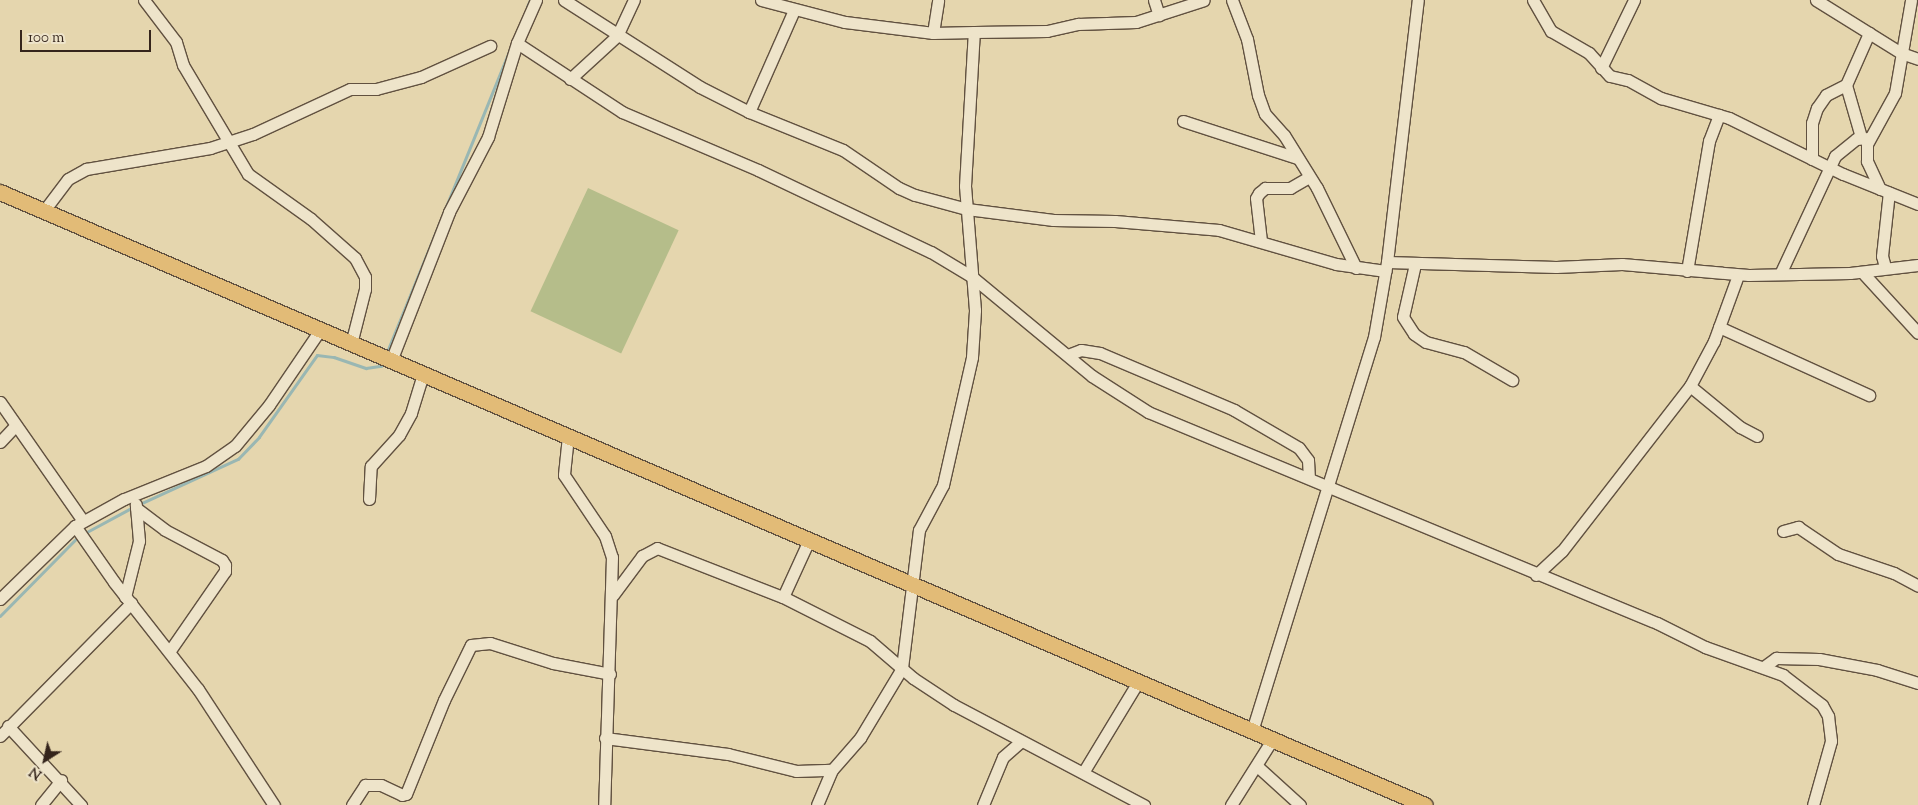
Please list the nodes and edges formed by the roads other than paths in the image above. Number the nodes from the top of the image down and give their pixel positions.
1 (144, 0) edge
2 (536, 0) edge
3 (564, 0) edge
4 (634, 0) edge
5 (761, 0) edge
6 (938, 0) edge
7 (1154, 0) edge
8 (1204, 0) edge
9 (1232, 0) edge
10 (1418, 0) edge
11 (1533, 0) edge
12 (1634, 0) edge
13 (1816, 0) edge
14 (1911, 0) edge
15 (794, 10) junction
16 (1159, 16) junction
17 (974, 32) junction
18 (933, 33) junction
19 (1869, 33) junction
20 (617, 36) junction
21 (517, 43) junction
22 (490, 46) dead end
23 (1901, 52) junction
24 (1918, 59) edge
25 (1601, 68) junction
26 (570, 79) junction
27 (1846, 85) junction
28 (749, 112) junction
29 (1719, 115) junction
30 (1184, 121) dead end
31 (1865, 137) junction
32 (227, 142) junction
33 (1297, 158) junction
34 (1812, 159) junction
35 (1829, 167) junction
36 (1309, 177) junction
37 (1885, 191) junction
38 (0, 192) edge
39 (1918, 204) edge
40 (967, 209) junction
41 (43, 212) junction
42 (1261, 240) junction
43 (1415, 264) junction
44 (1918, 265) edge
45 (1387, 267) junction
46 (1885, 267) junction
47 (1356, 268) junction
48 (1687, 270) junction
49 (1781, 272) junction
50 (1863, 272) junction
51 (1738, 274) junction
52 (971, 276) junction
53 (1719, 327) junction
54 (320, 330) junction
55 (1918, 333) edge
56 (351, 344) junction
57 (1068, 355) junction
58 (391, 361) junction
59 (423, 374) junction
60 (1512, 380) dead end
61 (1690, 386) junction
62 (1869, 395) dead end
63 (0, 402) edge
64 (14, 427) junction
65 (568, 436) junction
66 (1757, 436) dead end
67 (0, 442) edge
68 (1309, 477) junction
69 (1329, 486) junction
70 (134, 495) junction
71 (369, 499) dead end
72 (136, 508) junction
73 (79, 524) junction
74 (1783, 531) dead end
75 (809, 540) junction
76 (1536, 575) junction
77 (910, 584) junction
78 (1918, 586) edge
79 (613, 595) junction
80 (783, 597) junction
81 (0, 599) edge
82 (128, 600) junction
83 (169, 652) junction
84 (1765, 666) junction
85 (902, 668) junction
86 (610, 674) junction
87 (1138, 682) junction
88 (1918, 682) edge
89 (8, 726) junction
90 (1252, 731) junction
91 (0, 736) edge
92 (606, 738) junction
93 (1272, 740) junction
94 (1020, 742) junction
95 (1257, 766) junction
96 (832, 770) junction
97 (1084, 771) junction
98 (61, 780) junction
99 (41, 805) edge
100 (81, 805) edge
101 (274, 805) edge
102 (352, 805) edge
103 (604, 805) edge
104 (816, 805) edge
105 (983, 805) edge
106 (1144, 805) edge
107 (1230, 805) edge
108 (1300, 805) edge
109 (1424, 805) edge
110 (1813, 805) edge

1 - 32 street
2 - 21 street
3 - 20 street
4 - 20 street
5 - 15 street
6 - 18 street
7 - 16 street
8 - 16 street
9 - 33 street
10 - 45 street
11 - 25 street
12 - 25 street
13 - 19 street
14 - 23 street
15 - 18 street
15 - 28 street
16 - 17 street
17 - 18 street
17 - 40 street
19 - 23 street
19 - 27 street
20 - 26 street
20 - 28 street
21 - 26 street
21 - 58 street
22 - 32 street
23 - 24 street
23 - 31 street
25 - 29 street
26 - 52 street
27 - 31 street
27 - 34 street
28 - 40 street
29 - 34 street
29 - 48 street
30 - 33 street
31 - 35 street
31 - 37 street
32 - 41 street
32 - 56 street
33 - 36 street
34 - 35 street
35 - 37 street
35 - 49 street
36 - 42 street
36 - 47 street
37 - 39 street
37 - 46 street
38 - 41 main road
40 - 42 street
40 - 52 street
41 - 54 main road
42 - 47 street
43 - 45 street
43 - 48 street
43 - 60 street
44 - 46 street
45 - 47 street
45 - 69 street
46 - 50 street
48 - 51 street
49 - 50 street
49 - 51 street
50 - 55 street
51 - 53 street
52 - 57 street
52 - 77 street
53 - 61 street
53 - 62 street
54 - 56 main road
54 - 70 street
56 - 58 main road
57 - 68 street
57 - 68 street
58 - 59 main road
59 - 65 main road
59 - 71 street
61 - 66 street
61 - 76 street
63 - 64 street
64 - 67 street
64 - 73 street
65 - 75 main road
65 - 79 street
68 - 69 street
69 - 76 street
69 - 90 street
70 - 72 street
70 - 73 street
72 - 82 street
72 - 83 street
73 - 81 street
73 - 82 street
74 - 78 street
75 - 77 main road
75 - 80 street
76 - 84 street
77 - 85 street
77 - 87 main road
79 - 80 street
79 - 86 street
80 - 85 street
82 - 83 street
82 - 89 street
83 - 101 street
84 - 88 street
84 - 110 street
85 - 94 street
85 - 96 street
86 - 92 street
86 - 102 street
87 - 90 main road
87 - 97 street
89 - 91 street
89 - 98 street
90 - 93 main road
92 - 96 street
92 - 103 street
93 - 95 street
93 - 109 main road
94 - 97 street
94 - 105 street
95 - 107 street
95 - 108 street
96 - 104 street
97 - 106 street
98 - 99 street
98 - 100 street

